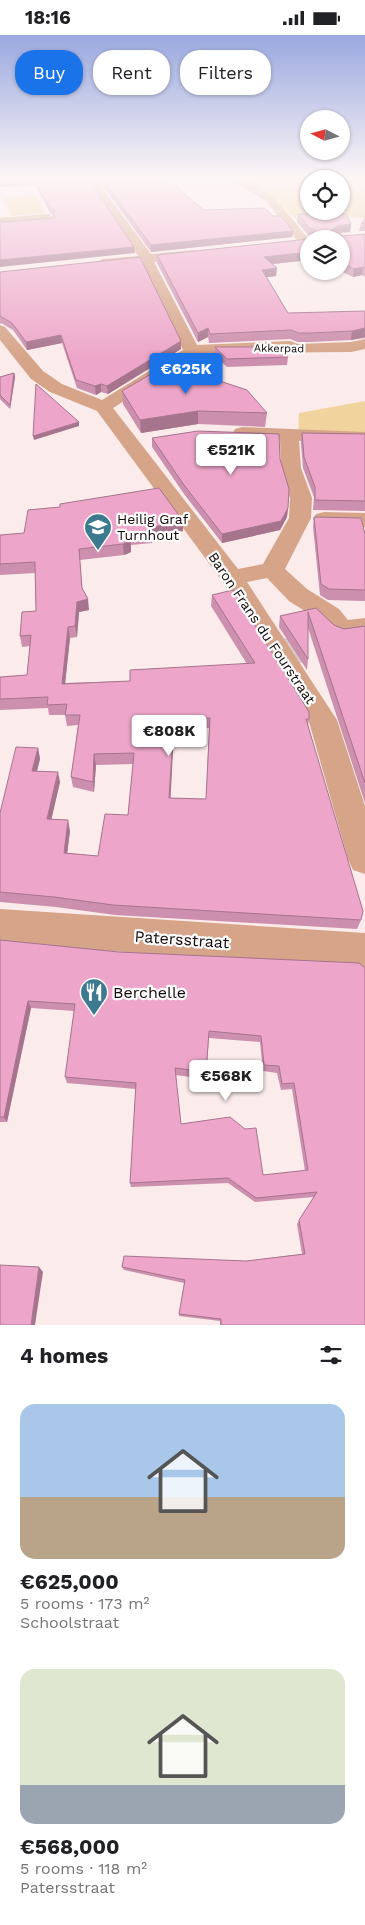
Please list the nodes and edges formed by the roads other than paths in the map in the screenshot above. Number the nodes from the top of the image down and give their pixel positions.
1 (132, 238) edge
2 (211, 252) edge
3 (147, 259) junction
4 (90, 265) edge
5 (0, 330) edge
6 (365, 344) edge
7 (6, 347) edge
8 (192, 351) junction
9 (103, 407) junction
10 (226, 433) edge
11 (289, 435) junction
12 (365, 438) edge
13 (150, 440) dead end
14 (130, 443) junction
15 (300, 518) junction
16 (365, 520) edge
17 (272, 570) junction
18 (233, 579) junction
19 (365, 627) edge
20 (365, 859) edge
21 (0, 926) edge
22 (365, 951) edge

1 - 3 street
2 - 3 street
3 - 4 street
3 - 8 street
5 - 7 street
6 - 8 street, Akkerpad
7 - 9 street
8 - 9 street
9 - 14 street, Baron Frans du Fourstraat
10 - 11 street
11 - 12 street
11 - 15 street
13 - 14 street
14 - 18 street, Baron Frans du Fourstraat
15 - 16 street
15 - 17 street
17 - 18 street
17 - 19 street
18 - 20 street, Baron Frans du Fourstraat
21 - 22 street, Patersstraat

